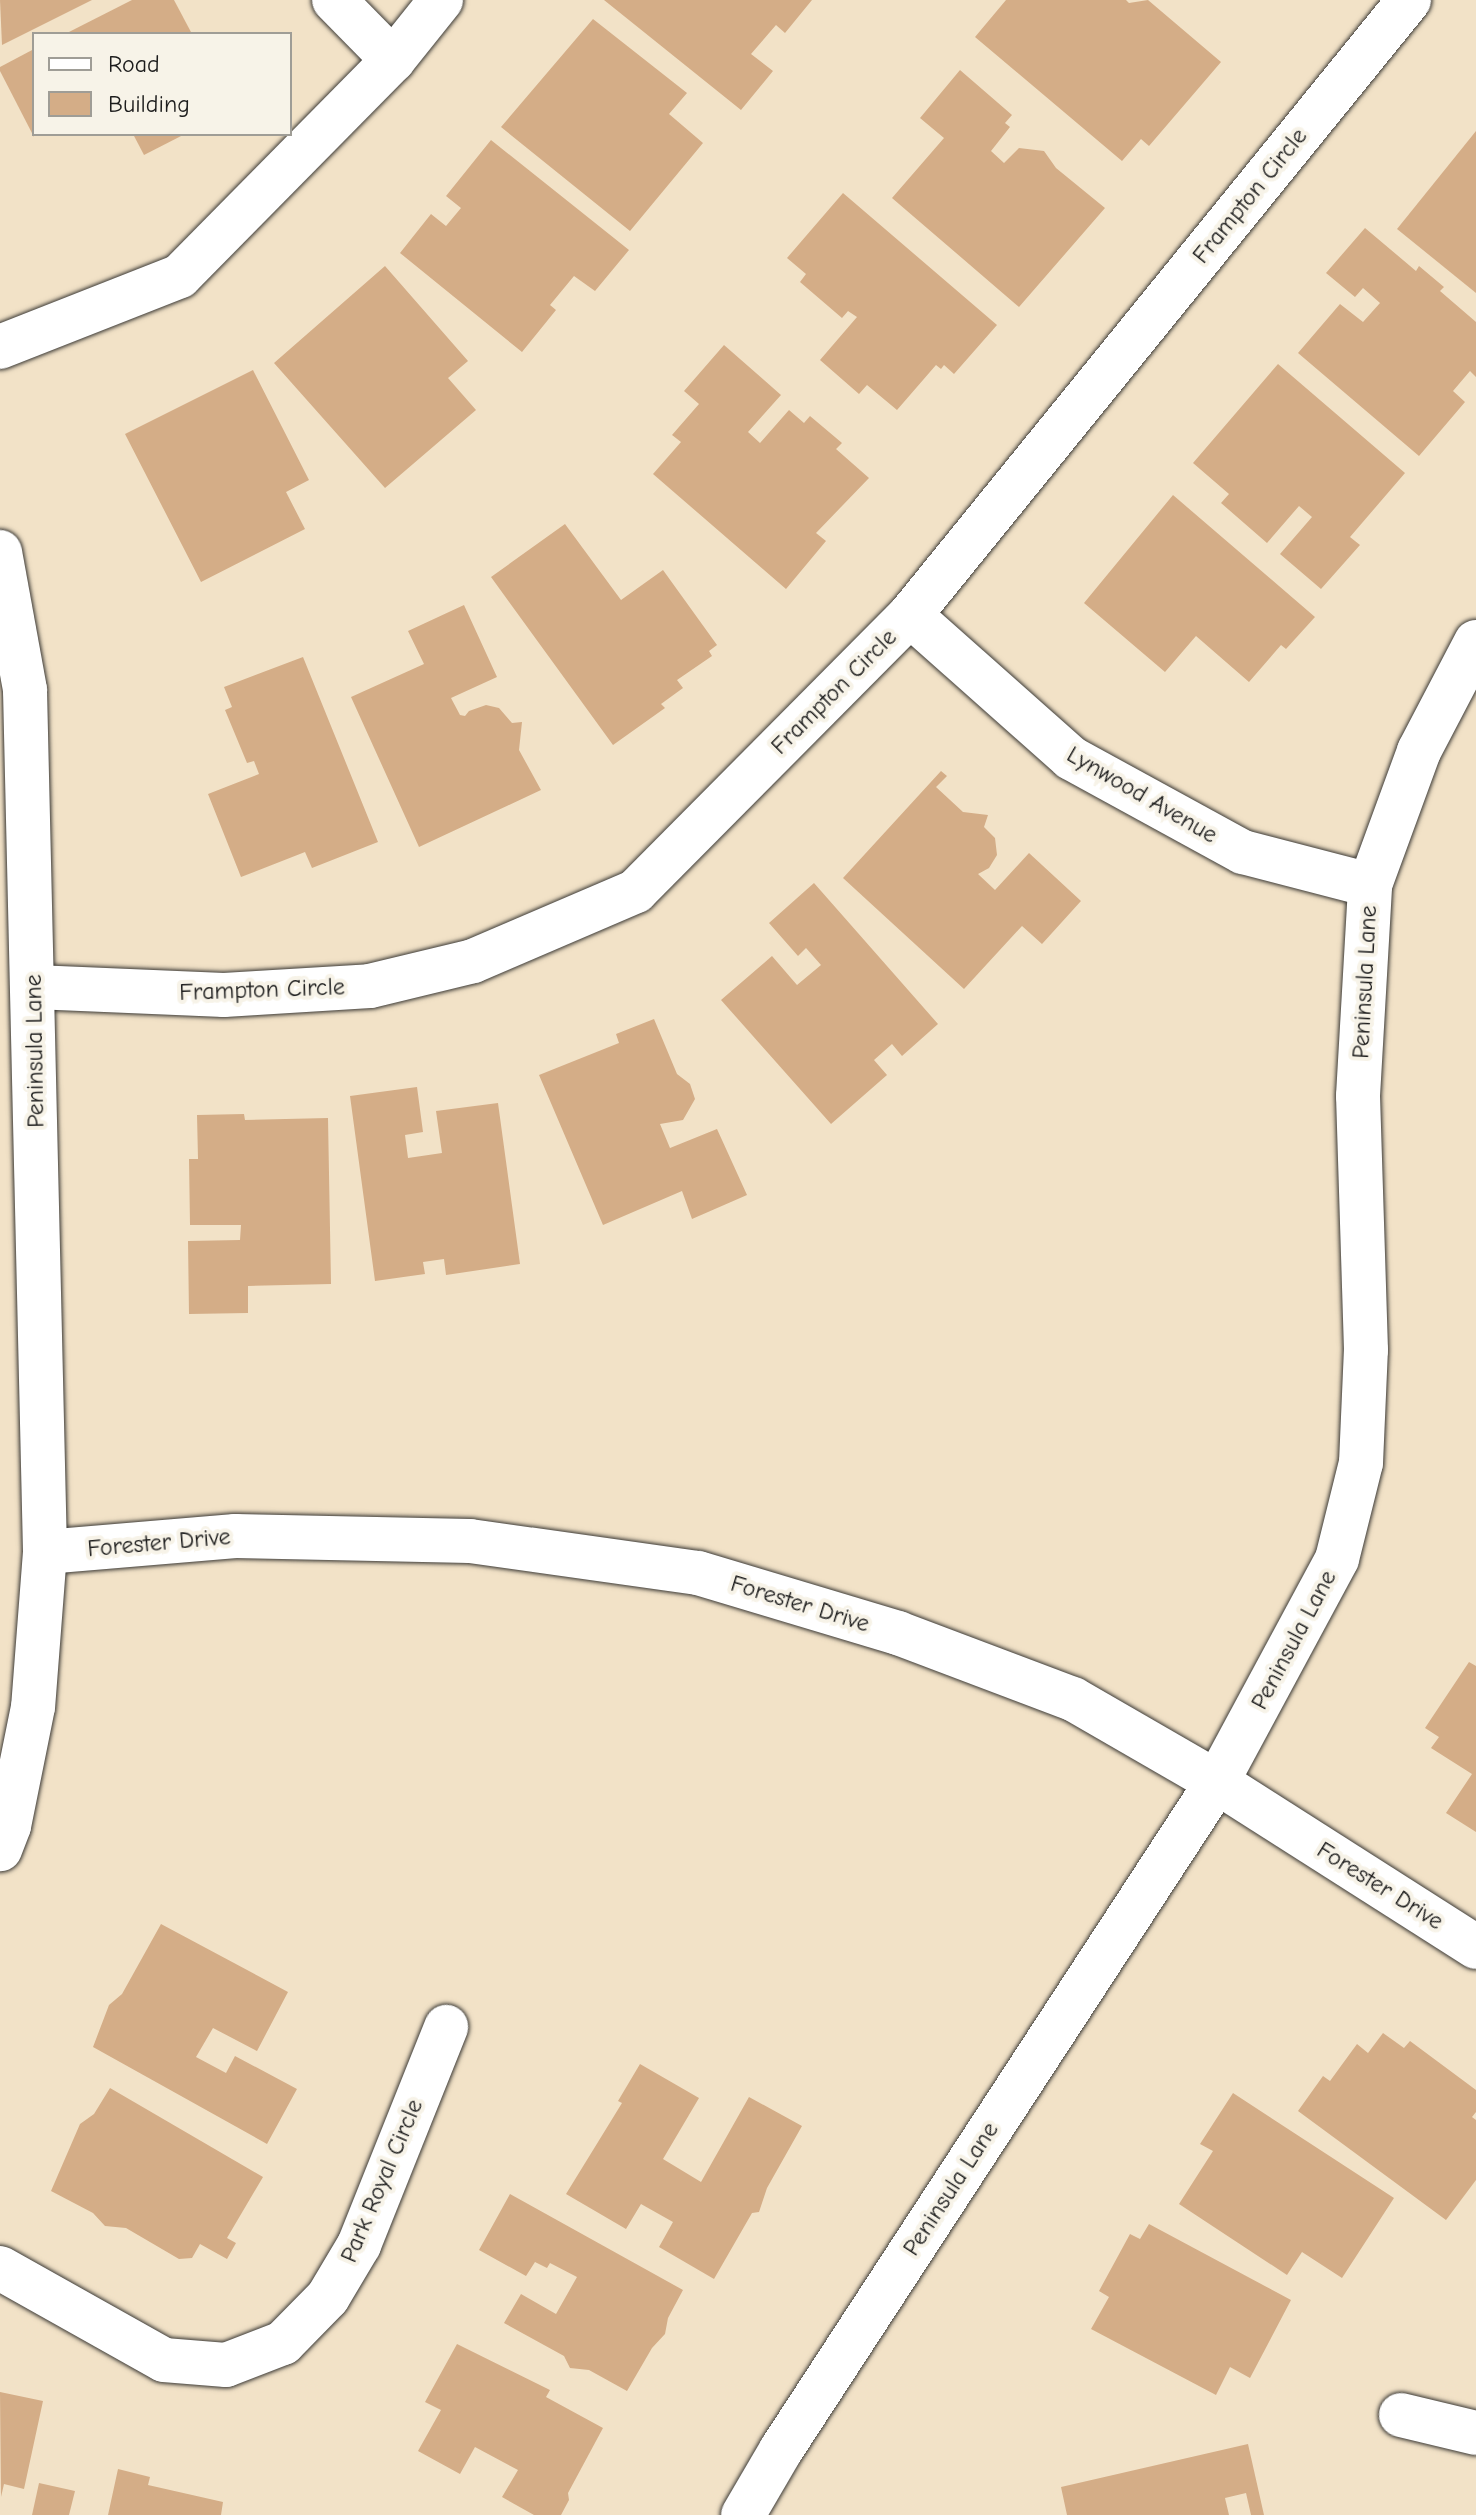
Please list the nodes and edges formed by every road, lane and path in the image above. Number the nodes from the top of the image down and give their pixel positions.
1 (334, 0) edge
2 (441, 0) edge
3 (1409, 0) edge
4 (393, 60) junction
5 (0, 347) edge
6 (0, 552) edge
7 (910, 615) junction
8 (1476, 642) edge
9 (1370, 885) junction
10 (34, 987) junction
11 (45, 1552) junction
12 (1217, 1782) junction
13 (0, 1849) edge
14 (1476, 1947) edge
15 (446, 2027) dead end
16 (0, 2268) edge
17 (1401, 2415) dead end
18 (1476, 2433) edge
19 (743, 2515) edge

1 - 4 street
2 - 4 street
3 - 7 street, Frampton Circle
4 - 5 street
6 - 10 street, Peninsula Lane
7 - 9 street, Lynwood Avenue
7 - 10 street, Frampton Circle
8 - 9 street, Peninsula Lane
9 - 12 street, Peninsula Lane
10 - 11 street, Peninsula Lane
11 - 12 street, Forester Drive
11 - 13 street, Peninsula Lane
12 - 14 street, Forester Drive
12 - 19 street, Peninsula Lane
15 - 16 street, Park Royal Circle
17 - 18 street

